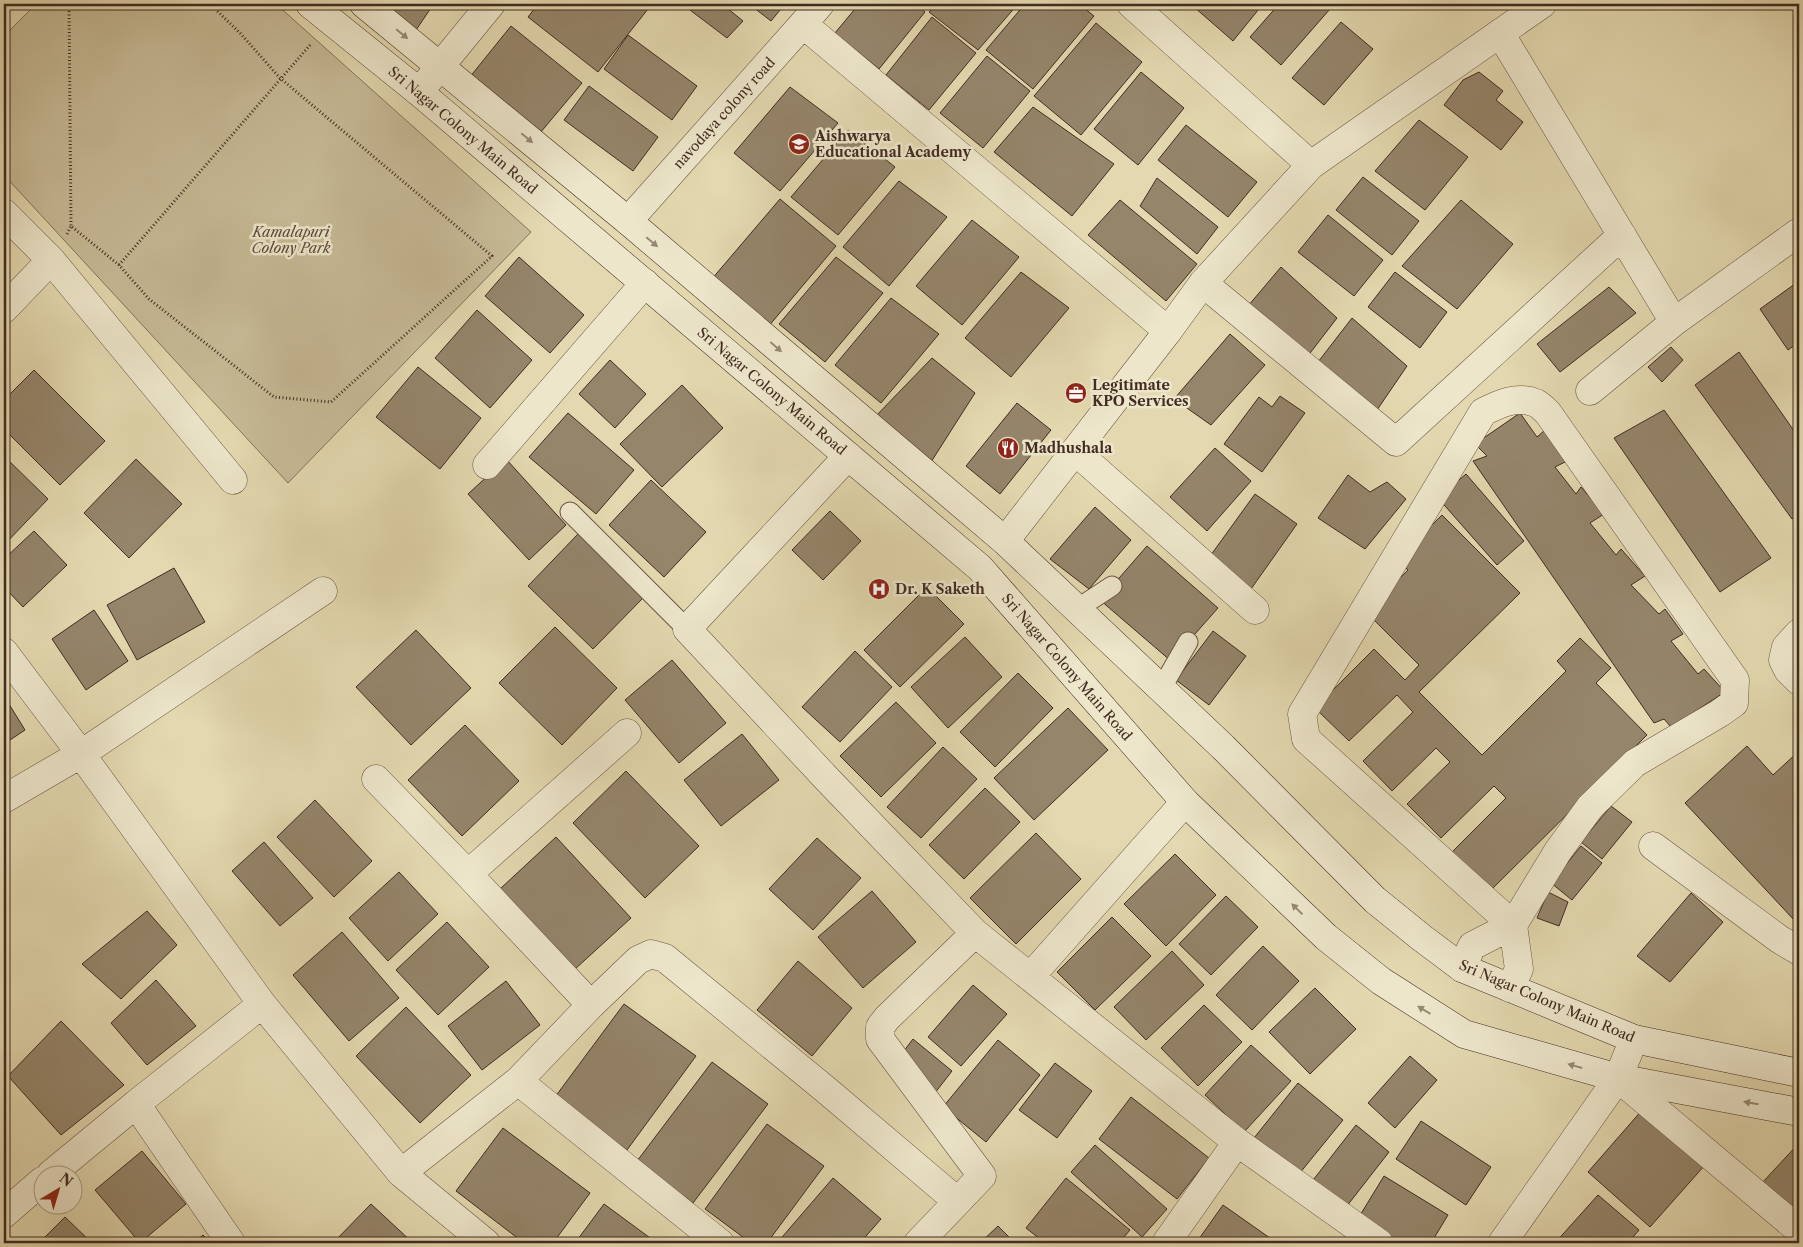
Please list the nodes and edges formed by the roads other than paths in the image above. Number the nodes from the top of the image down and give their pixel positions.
1 (310, 4) edge
2 (364, 4) edge
3 (491, 4) edge
4 (1132, 4) edge
5 (1542, 4) edge
6 (812, 14) edge
7 (1500, 33) junction
8 (440, 65) junction
9 (419, 92) junction
10 (1311, 165) junction
11 (4, 213) edge
12 (628, 221) junction
13 (1799, 232) edge
14 (1622, 235) junction
15 (51, 260) junction
16 (645, 283) junction
17 (1203, 283) junction
18 (4, 309) edge
19 (1674, 322) junction
20 (1168, 331) junction
21 (1590, 391) dead end
22 (1075, 451) junction
23 (848, 456) junction
24 (487, 465) dead end
25 (233, 480) dead end
26 (570, 512) dead end
27 (1005, 540) junction
28 (1112, 586) dead end
29 (323, 591) dead end
30 (1077, 609) junction
31 (1255, 610) dead end
32 (687, 629) junction
33 (1799, 633) edge
34 (1188, 642) dead end
35 (4, 652) edge
36 (1799, 681) edge
37 (1162, 689) junction
38 (627, 733) dead end
39 (81, 754) junction
40 (376, 779) dead end
41 (4, 799) edge
42 (1185, 802) junction
43 (1653, 846) dead end
44 (468, 874) junction
45 (1513, 925) junction
46 (976, 933) junction
47 (1799, 950) edge
48 (1462, 968) junction
49 (1030, 977) junction
50 (1510, 988) junction
51 (262, 1004) junction
52 (591, 1005) junction
53 (1634, 1040) junction
54 (1799, 1073) edge
55 (1618, 1078) junction
56 (518, 1081) junction
57 (136, 1104) junction
58 (1799, 1112) edge
59 (1237, 1142) junction
60 (63, 1164) edge
61 (400, 1173) junction
62 (32, 1190) edge
63 (957, 1201) junction
64 (4, 1214) edge
65 (1799, 1230) edge
66 (231, 1243) edge
67 (486, 1243) edge
68 (720, 1243) edge
69 (918, 1243) edge
70 (1166, 1243) edge
71 (1379, 1243) edge
72 (1502, 1243) edge

1 - 9 street, Sri Nagar Colony Main Road
2 -> 8 street, Sri Nagar Colony Main Road
3 - 8 street
4 - 10 street
5 - 7 street
6 - 12 street, navodaya colony road
6 - 20 street
7 - 10 street
7 - 14 street
8 - 9 street
8 -> 12 street, Sri Nagar Colony Main Road
9 - 16 street, Sri Nagar Colony Main Road
10 - 17 street
11 - 15 street
12 -> 27 street, Sri Nagar Colony Main Road
13 - 19 street
14 - 17 street
14 - 19 street
15 - 18 street
15 - 25 street
16 - 23 street, Sri Nagar Colony Main Road
16 - 24 street
17 - 20 street
19 - 21 street
20 - 22 street
22 - 27 street
22 - 31 street
23 - 32 street
23 - 42 street, Sri Nagar Colony Main Road
26 - 32 lane
27 - 30 street, Sri Nagar Colony Main Road
28 - 30 lane
29 - 39 street
30 - 37 street, Sri Nagar Colony Main Road
32 - 46 street
33 - 36 street
34 - 37 lane
35 - 39 street
37 - 48 street, Sri Nagar Colony Main Road
38 - 44 street
39 - 41 street
39 - 51 street
40 - 44 street
42 - 49 street
55 -> 42 street, Sri Nagar Colony Main Road
43 - 47 street
44 - 52 street
45 - 45 street
45 - 48 street
45 - 50 street
46 - 49 street
46 - 63 street
48 - 50 street, Sri Nagar Colony Main Road
49 - 59 street
50 - 53 street, Sri Nagar Colony Main Road
51 - 57 street
51 - 61 street
52 - 56 street
52 - 63 street
53 - 54 street, Sri Nagar Colony Main Road
53 - 55 street
58 -> 55 street, Sri Nagar Colony Main Road
55 - 65 street
55 - 72 street
56 - 61 street
56 - 68 street
57 - 60 street
57 - 66 street
59 - 70 street
59 - 71 street
61 - 67 street
62 - 64 street
63 - 69 street

